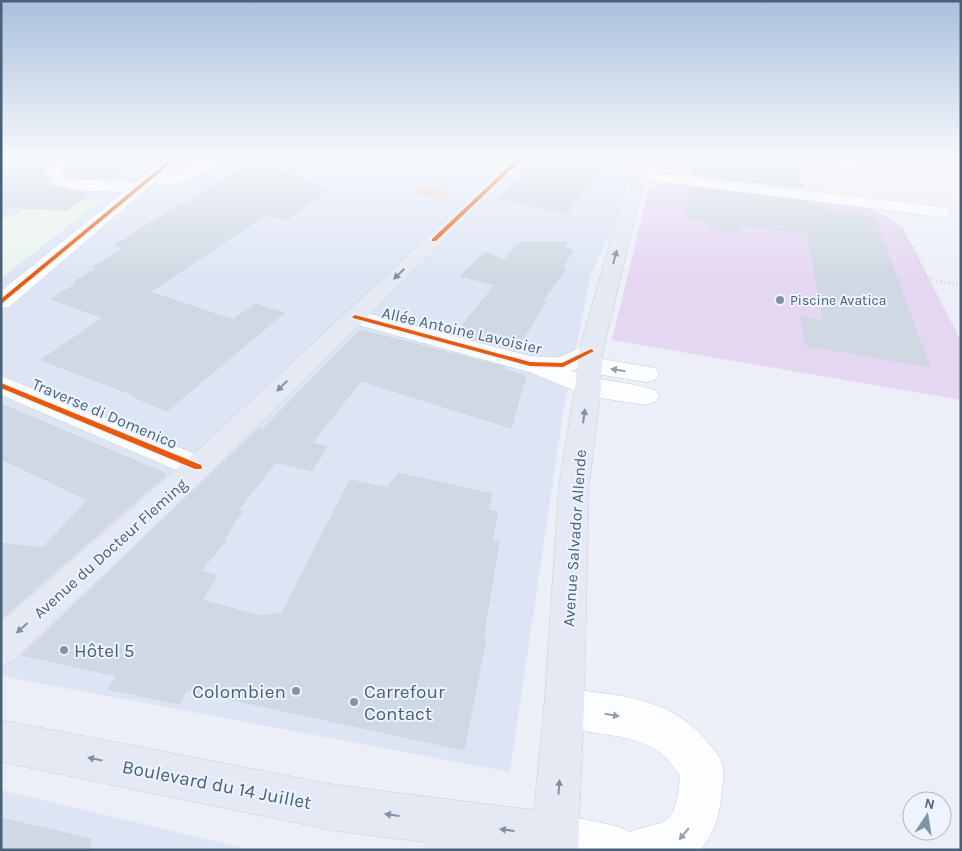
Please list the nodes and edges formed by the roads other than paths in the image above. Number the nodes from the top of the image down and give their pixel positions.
1 (127, 198) edge
2 (480, 198) edge
3 (633, 198) edge
4 (848, 198) edge
5 (941, 212) dead end
6 (1, 302) edge
7 (355, 317) junction
8 (530, 364) junction
9 (590, 368) junction
10 (1, 385) edge
11 (646, 385) dead end
12 (198, 467) junction
13 (1, 647) edge
14 (564, 708) junction
15 (1, 741) edge
16 (449, 835) edge
17 (555, 843) edge
18 (616, 850) edge
19 (643, 850) edge

1 - 6 street
2 -> 7 main road, Avenue du Docteur Fleming
9 -> 3 main road, Avenue Salvador Allende
4 - 5 street
7 - 8 street, Allée Antoine Lavoisier
7 -> 12 main road, Avenue du Docteur Fleming
8 - 9 street, Allée Antoine Lavoisier
8 - 9 street, Allée Antoine Lavoisier
9 - 11 street
14 -> 9 main road, Avenue Salvador Allende
10 - 12 street, Traverse di Domenico
12 -> 13 main road, Avenue du Docteur Fleming
17 -> 14 main road, Avenue Salvador Allende
14 -> 19 street
16 -> 15 main road, Boulevard du 14 Juillet
17 -> 16 main road, Boulevard du 14 Juillet
17 - 18 street

